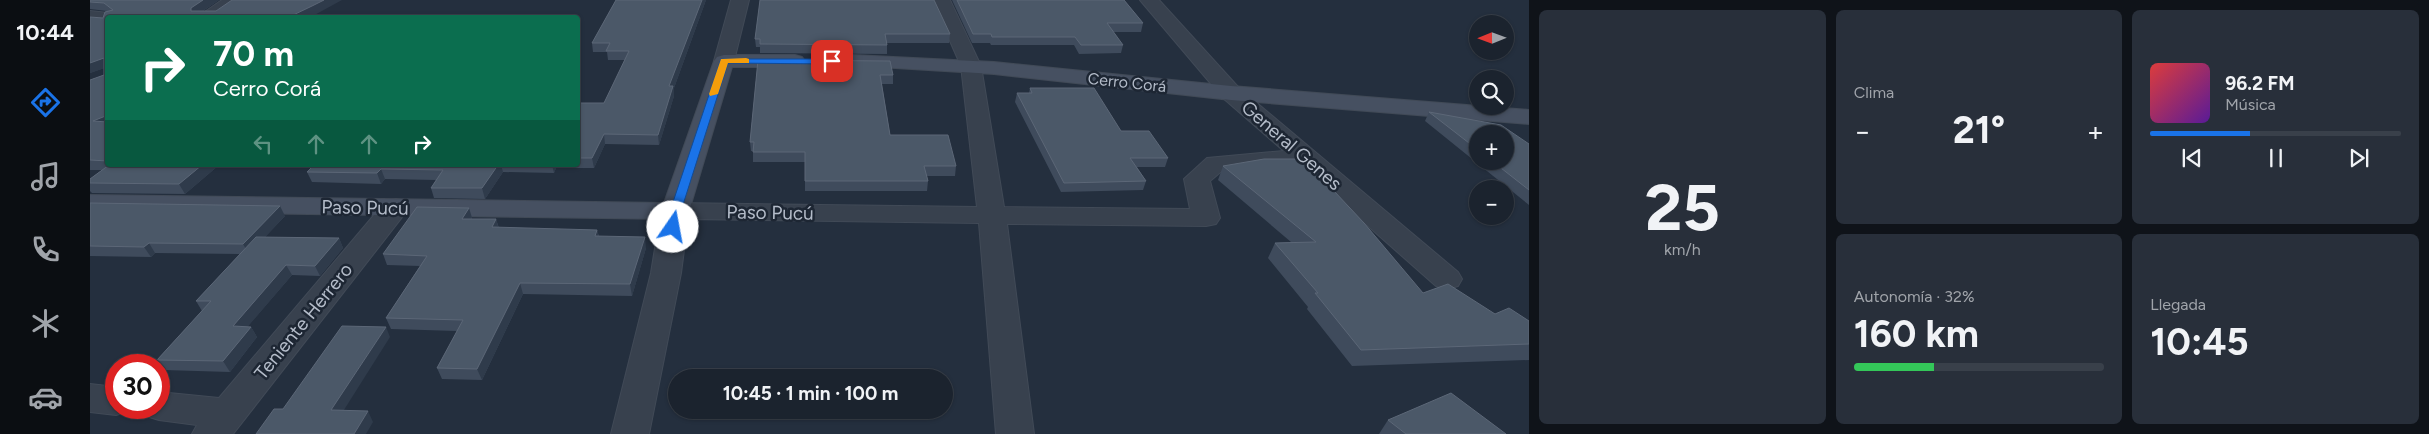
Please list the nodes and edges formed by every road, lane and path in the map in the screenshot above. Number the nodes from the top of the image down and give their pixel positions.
1 (235, 0) edge
2 (740, 0) edge
3 (941, 0) edge
4 (1149, 0) edge
5 (210, 15) edge
6 (90, 17) edge
7 (105, 19) edge
8 (724, 61) junction
9 (971, 66) junction
10 (1231, 93) junction
11 (1529, 117) edge
12 (1305, 157) junction
13 (90, 203) edge
14 (396, 207) junction
15 (675, 211) junction
16 (992, 215) junction
17 (1447, 279) dead end
18 (90, 398) edge
19 (105, 400) edge
20 (170, 409) edge
21 (219, 424) edge
22 (630, 434) edge
23 (1015, 434) edge

1 - 5 street
2 - 8 street
3 - 9 street
4 - 10 street, General Genes
6 - 7 street
8 - 9 main road, Cerro Corá
8 - 15 main road
9 - 10 main road, Cerro Corá
9 - 16 street
10 - 11 main road, Cerro Corá
10 - 12 street, General Genes
12 - 16 street, Paso Pucú
12 - 17 street, General Genes
13 - 14 main road, Paso Pucú
14 - 15 main road, Paso Pucú
14 - 21 street, Teniente Herrero
15 - 16 street, Paso Pucú
15 - 22 street
16 - 23 street
18 - 19 street
20 - 21 street

